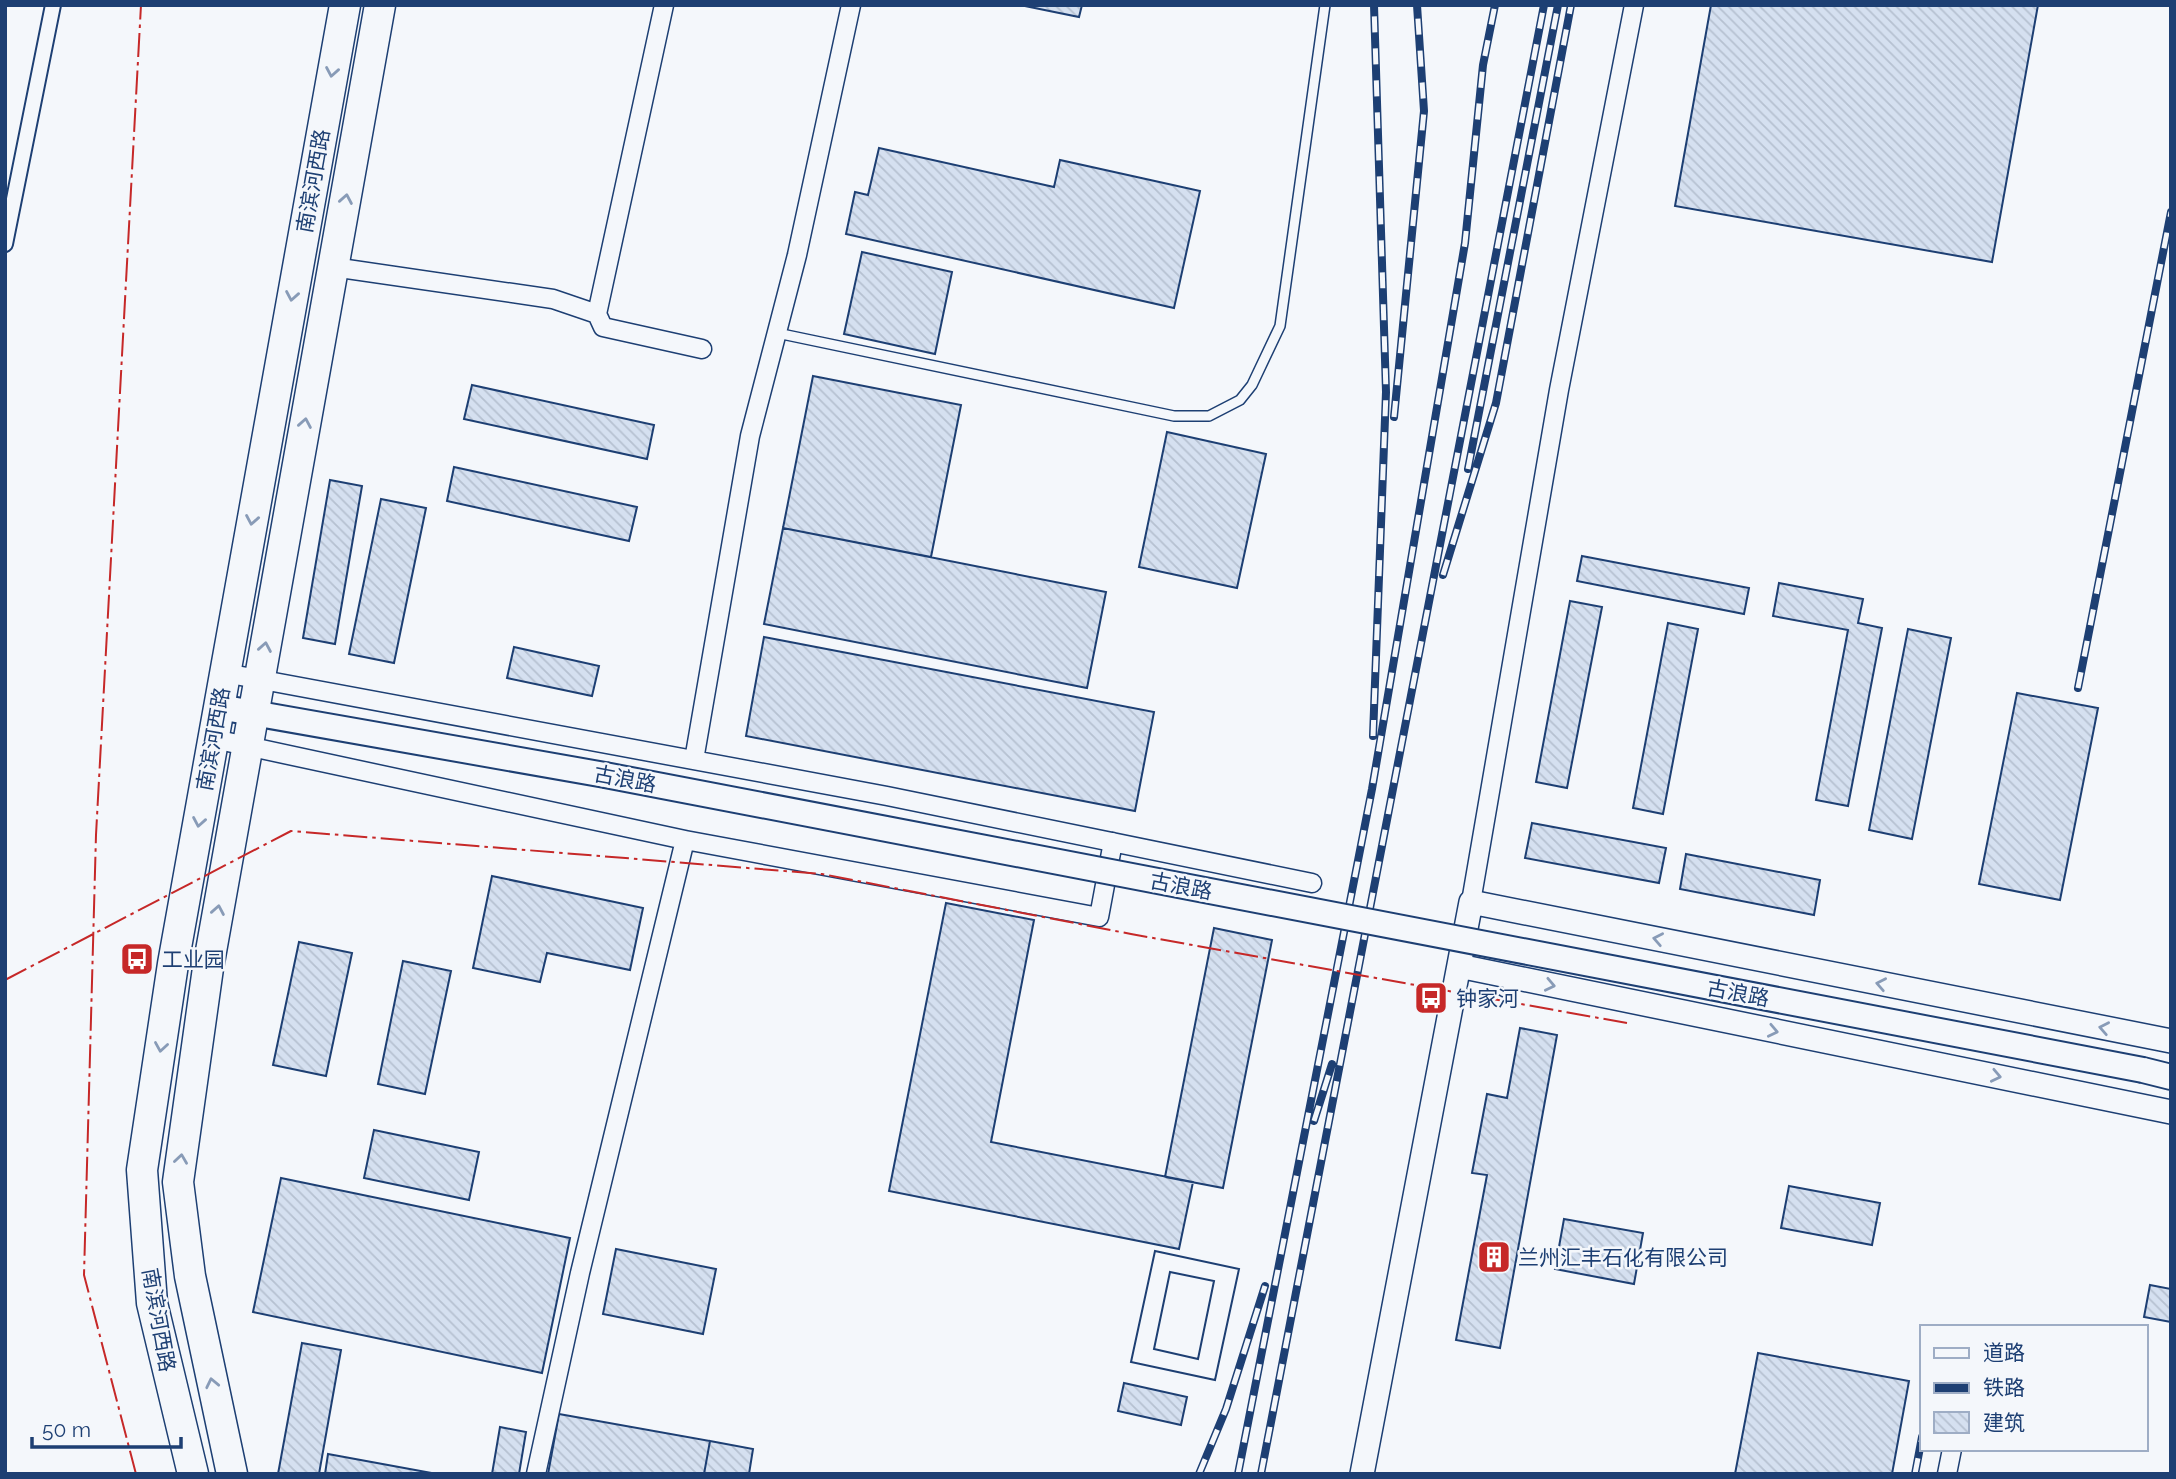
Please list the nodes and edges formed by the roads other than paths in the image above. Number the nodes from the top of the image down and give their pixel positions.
1 (53, 5) edge
2 (345, 5) edge
3 (380, 5) edge
4 (664, 5) edge
5 (851, 5) edge
6 (1325, 5) edge
7 (1634, 5) edge
8 (5, 244) edge
9 (333, 267) junction
10 (597, 314) junction
11 (777, 333) junction
12 (702, 349) dead end
13 (225, 673) junction
14 (259, 679) junction
15 (219, 707) junction
16 (253, 714) junction
17 (214, 739) junction
18 (248, 746) junction
19 (694, 760) junction
20 (685, 839) junction
21 (1114, 842) junction
22 (1312, 883) dead end
23 (1471, 902) junction
24 (1459, 966) junction
25 (2171, 1041) edge
26 (2171, 1076) edge
27 (2171, 1112) edge
28 (1952, 1451) edge
29 (193, 1474) edge
30 (232, 1474) edge
31 (537, 1474) edge
32 (1362, 1474) edge
33 (1947, 1474) edge

1 - 8 street
2 -> 13 highway, 南滨河西路
9 -> 3 highway, 南滨河西路
4 - 10 street
5 - 11 street
6 - 11 lane
7 - 23 street
9 - 10 street
14 -> 9 highway, 南滨河西路
10 - 12 street
11 - 19 street
13 - 14 street
13 - 15 highway, 南滨河西路
14 - 16 highway, 南滨河西路
14 - 19 street
15 - 16 main road, 古浪路
15 - 17 highway, 南滨河西路
16 - 18 highway, 南滨河西路
16 - 26 main road, 古浪路, bridge
17 - 18 street
17 -> 29 highway, 南滨河西路
18 - 20 street
30 -> 18 highway, 南滨河西路
19 - 21 street
20 - 21 street
20 - 31 street
21 - 22 street
23 - 24 street
25 -> 23 street, 古浪路
24 -> 27 street, 古浪路
24 - 32 street
28 - 33 street

